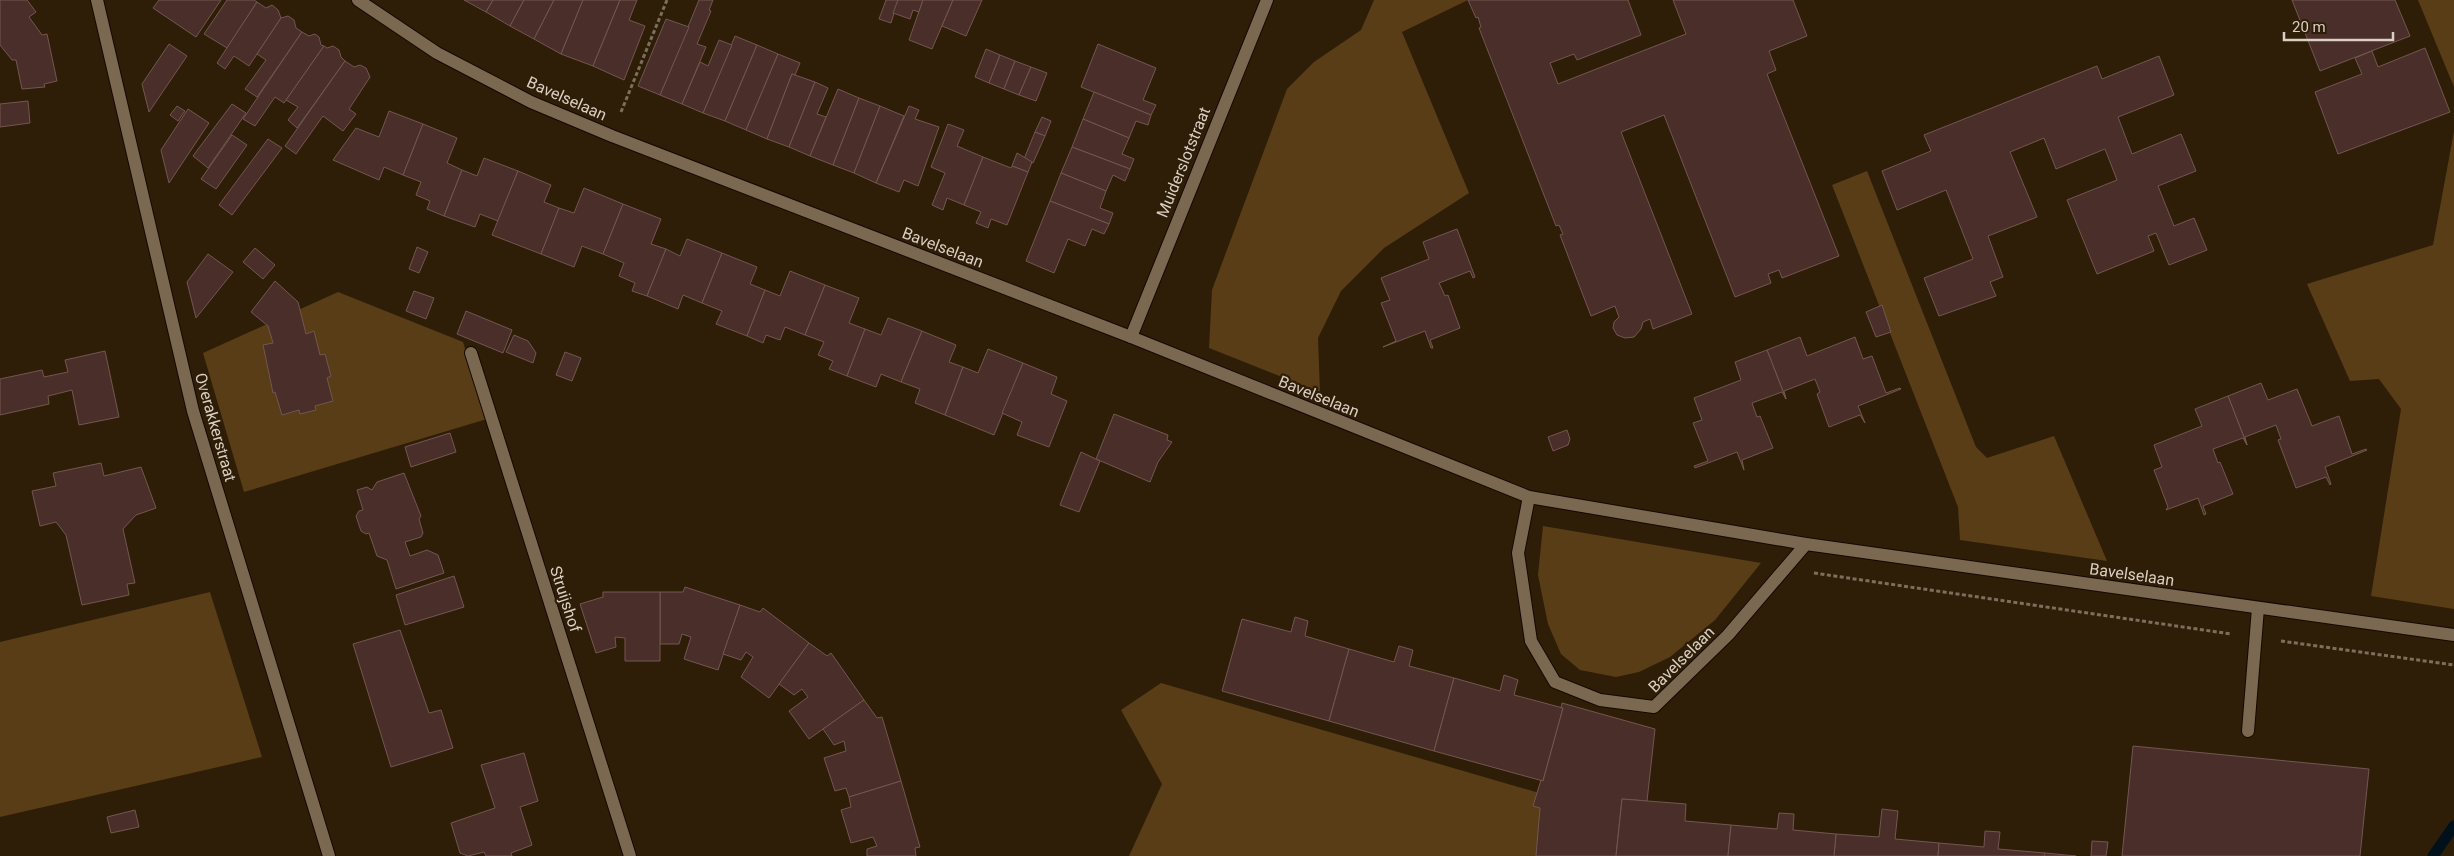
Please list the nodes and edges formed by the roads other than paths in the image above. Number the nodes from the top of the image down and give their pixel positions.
1 (97, 0) edge
2 (358, 0) edge
3 (1267, 0) edge
4 (1131, 337) junction
5 (471, 353) dead end
6 (1529, 497) junction
7 (1806, 544) junction
8 (2258, 608) junction
9 (2454, 636) edge
10 (2248, 731) dead end
11 (329, 856) edge
12 (630, 856) edge

1 - 11 street, Overakkerstraat
2 - 4 street, Bavelselaan
3 - 4 street, Muiderslotstraat
4 - 6 street, Bavelselaan
5 - 12 street, Struijshof
6 - 7 street, Bavelselaan
6 - 7 street, Bavelselaan
7 - 8 street, Bavelselaan
8 - 9 street, Bavelselaan
8 - 10 street

